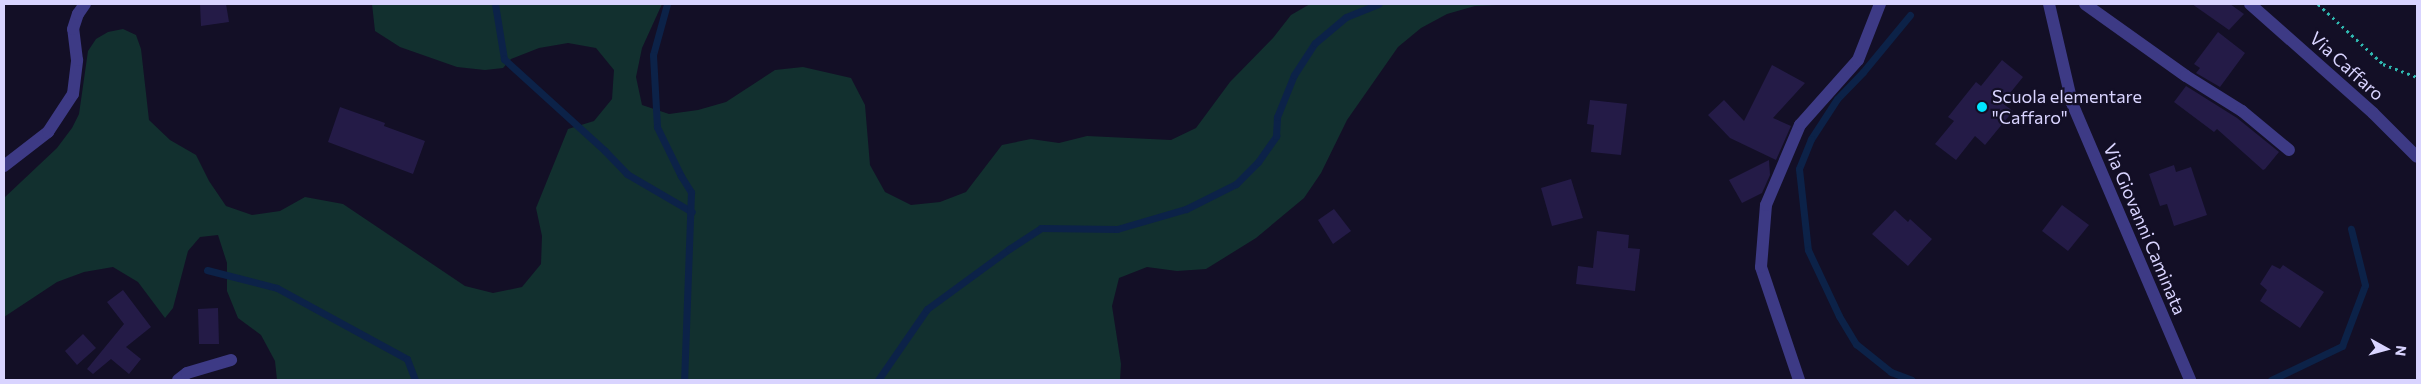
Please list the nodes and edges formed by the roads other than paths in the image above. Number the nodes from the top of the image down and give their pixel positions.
1 (84, 4) edge
2 (1880, 4) edge
3 (2049, 4) edge
4 (2085, 4) edge
5 (2250, 4) edge
6 (2289, 150) dead end
7 (2417, 157) edge
8 (4, 166) edge
9 (231, 360) dead end
10 (178, 380) edge
11 (1799, 380) edge
12 (2190, 380) edge

1 - 8 street
2 - 11 street
3 - 12 street, Via Giovanni Caminata
4 - 6 street
5 - 7 street, Via Caffaro
9 - 10 street

